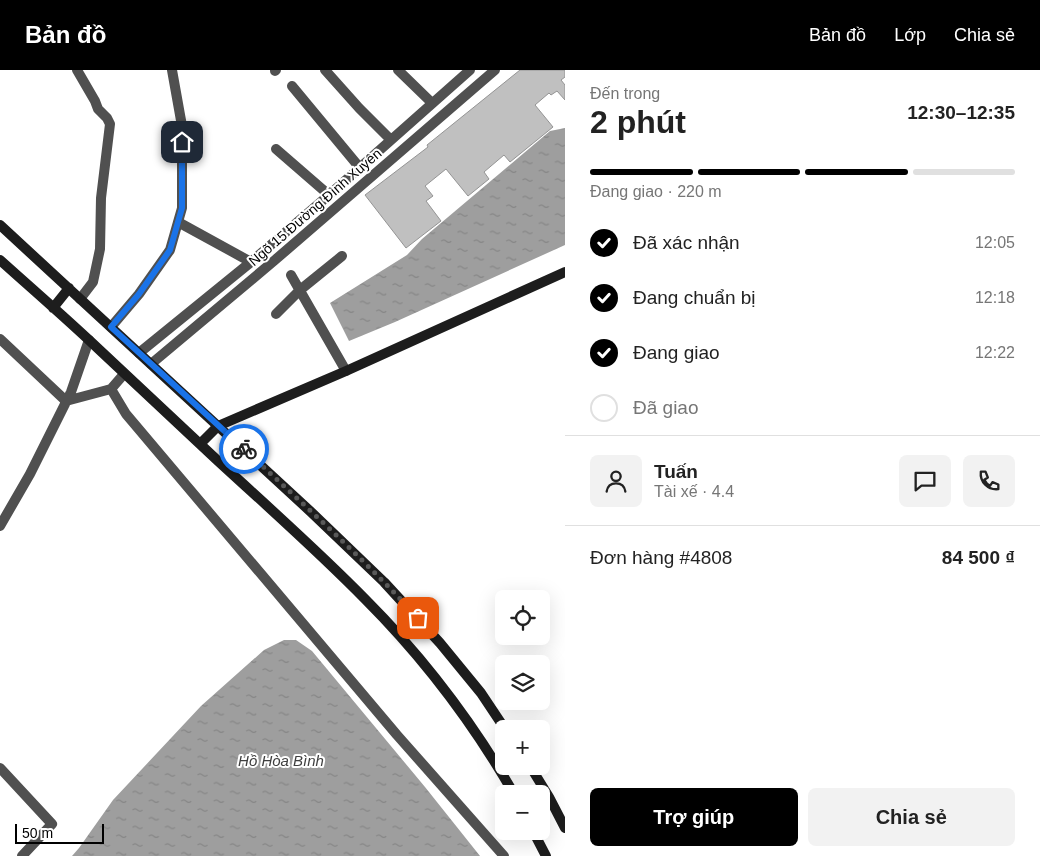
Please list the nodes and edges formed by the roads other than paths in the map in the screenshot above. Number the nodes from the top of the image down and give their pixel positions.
1 (77, 70) edge
2 (172, 70) edge
3 (325, 70) edge
4 (398, 70) edge
5 (470, 70) edge
6 (495, 70) edge
7 (292, 86) dead end
8 (432, 103) junction
9 (391, 140) junction
10 (276, 149) dead end
11 (360, 168) junction
12 (348, 178) junction
13 (357, 189) junction
14 (329, 195) junction
15 (178, 222) junction
16 (0, 224) edge
17 (342, 256) dead end
18 (0, 260) edge
19 (251, 262) junction
20 (565, 272) edge
21 (291, 275) dead end
22 (69, 288) junction
23 (300, 290) junction
24 (80, 299) junction
25 (53, 308) junction
26 (276, 314) dead end
27 (111, 327) junction
28 (0, 339) edge
29 (88, 340) junction
30 (140, 353) junction
31 (151, 364) junction
32 (346, 371) junction
33 (124, 374) junction
34 (111, 389) junction
35 (66, 401) junction
36 (218, 426) junction
37 (200, 444) junction
38 (0, 526) edge
39 (499, 720) edge
40 (1, 770) edge
41 (536, 775) edge
42 (509, 785) edge
43 (565, 828) edge
44 (538, 840) edge
45 (22, 856) edge
46 (504, 856) edge
47 (546, 856) edge

1 - 24 street
2 - 15 street
3 - 9 street
4 - 8 street
5 - 8 street, Ngõ 15 Đường Đình Xuyên
6 - 13 street, Ngõ 15 Đường Đình Xuyên
7 - 11 street
8 - 9 street, Ngõ 15 Đường Đình Xuyên
9 - 11 street, Ngõ 15 Đường Đình Xuyên
10 - 14 street
11 - 12 street, Ngõ 15 Đường Đình Xuyên
12 - 13 street
12 - 14 street, Ngõ 15 Đường Đình Xuyên
13 - 31 street, Ngõ 15 Đường Đình Xuyên
14 - 19 street, Ngõ 15 Đường Đình Xuyên
15 - 19 street
15 - 27 street
16 - 22 main road
17 - 23 street
18 - 25 main road
19 - 30 street, Ngõ 15 Đường Đình Xuyên
20 - 32 main road
21 - 23 street
22 - 24 main road
22 - 25 main road
23 - 26 street
23 - 32 street
24 - 27 main road
25 - 29 main road
27 - 30 main road
28 - 35 street
29 - 33 main road
29 - 35 street
30 - 31 main road
31 - 36 main road
32 - 36 main road
33 - 34 street
33 - 37 main road
34 - 35 street
34 - 46 street
35 - 38 street
36 - 37 main road
36 - 39 main road
37 - 42 main road
40 - 45 street
41 - 43 main road
44 - 47 main road

